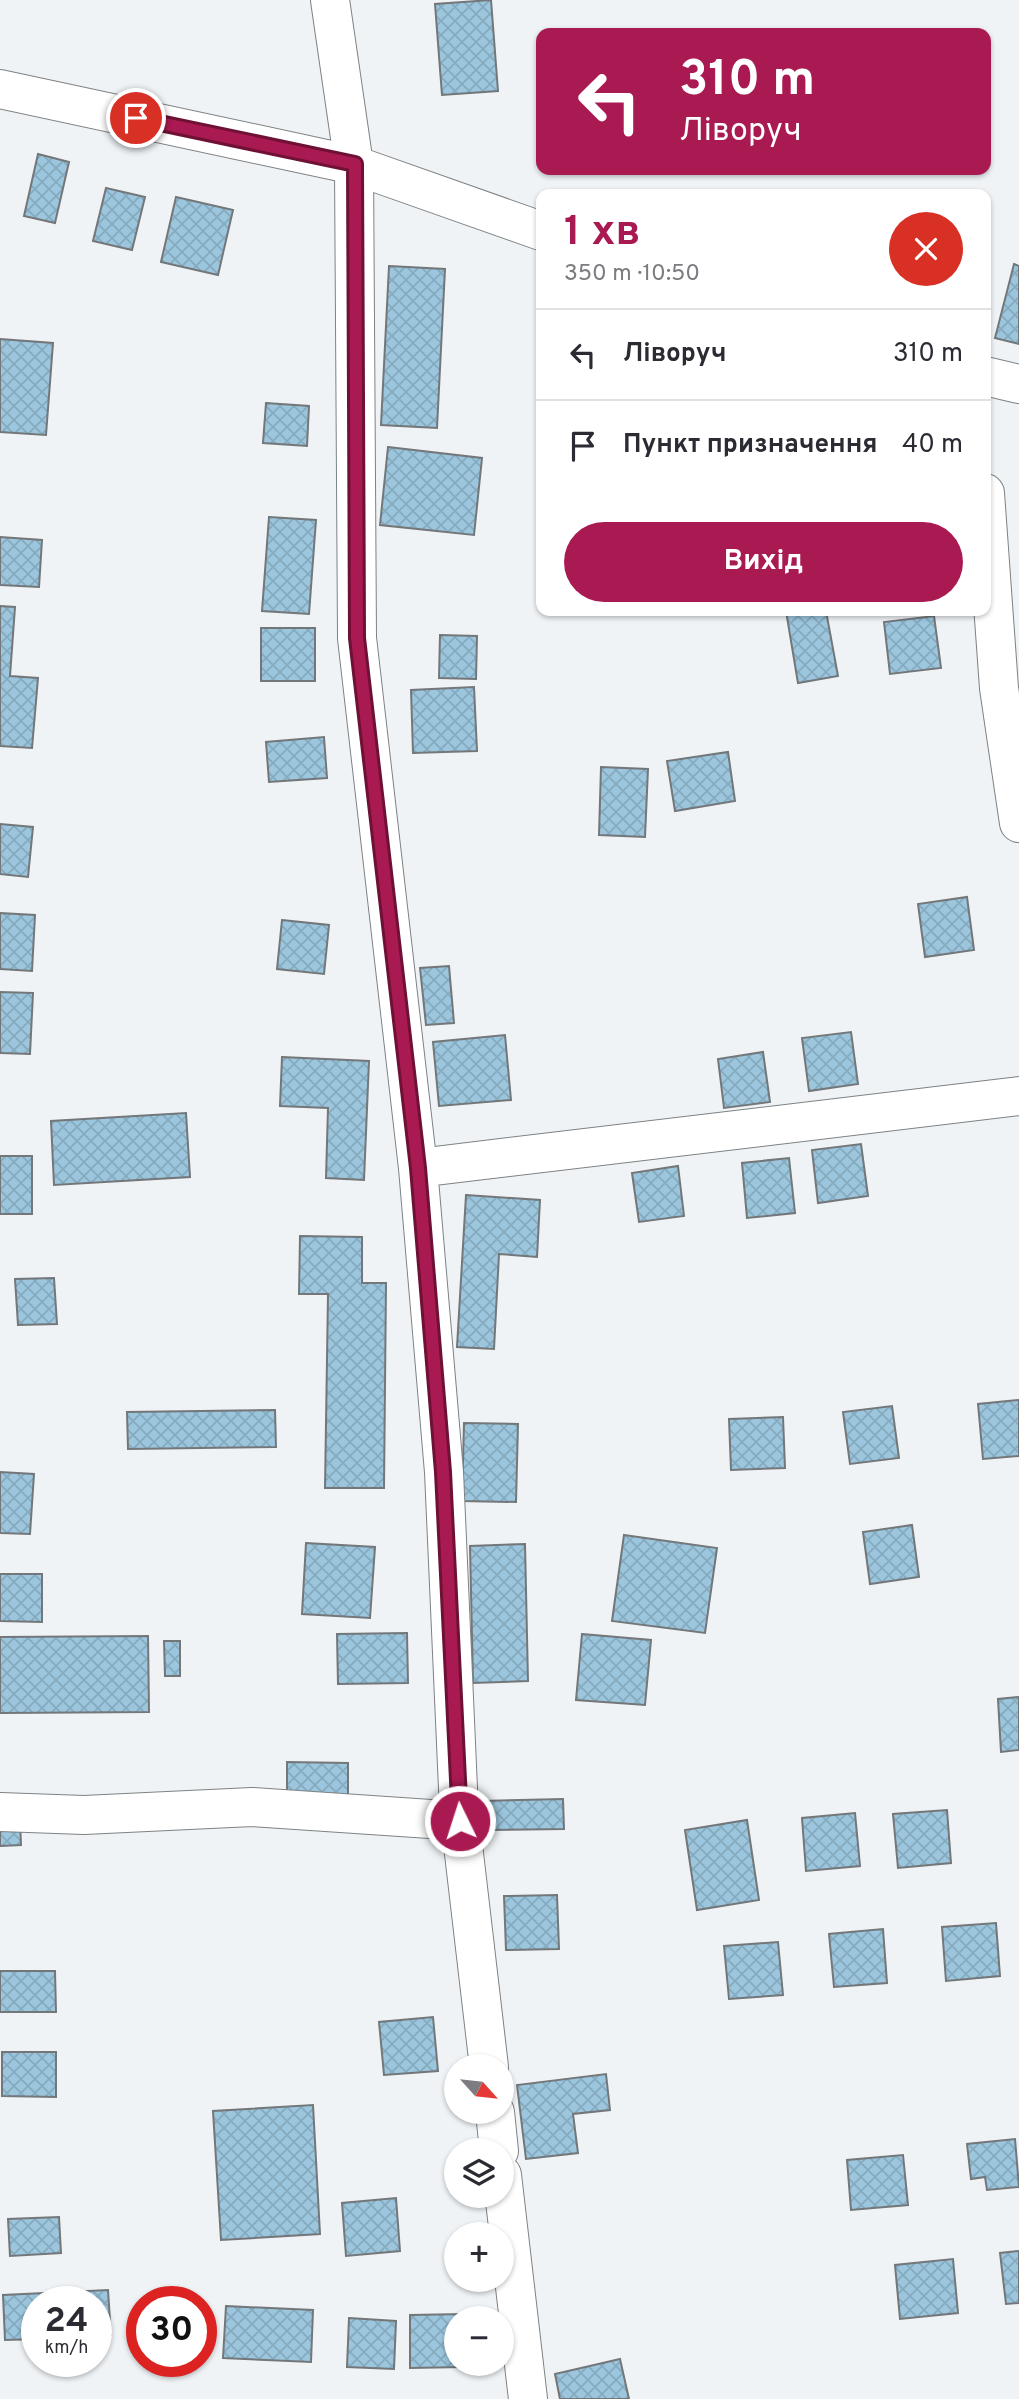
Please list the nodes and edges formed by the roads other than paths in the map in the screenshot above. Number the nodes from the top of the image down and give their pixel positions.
1 (330, 0) edge
2 (0, 89) edge
3 (355, 164) junction
4 (536, 229) edge
5 (991, 377) edge
6 (1019, 384) edge
7 (991, 577) edge
8 (1019, 822) edge
9 (1019, 1096) edge
10 (418, 1168) junction
11 (0, 1812) edge
12 (460, 1821) junction
13 (487, 2054) edge
14 (506, 2208) edge
15 (528, 2399) edge

1 - 3 street
2 - 3 street
3 - 4 street
3 - 10 street
5 - 6 street
7 - 8 street
9 - 10 street
10 - 12 street
11 - 12 street
12 - 13 street
14 - 15 street

